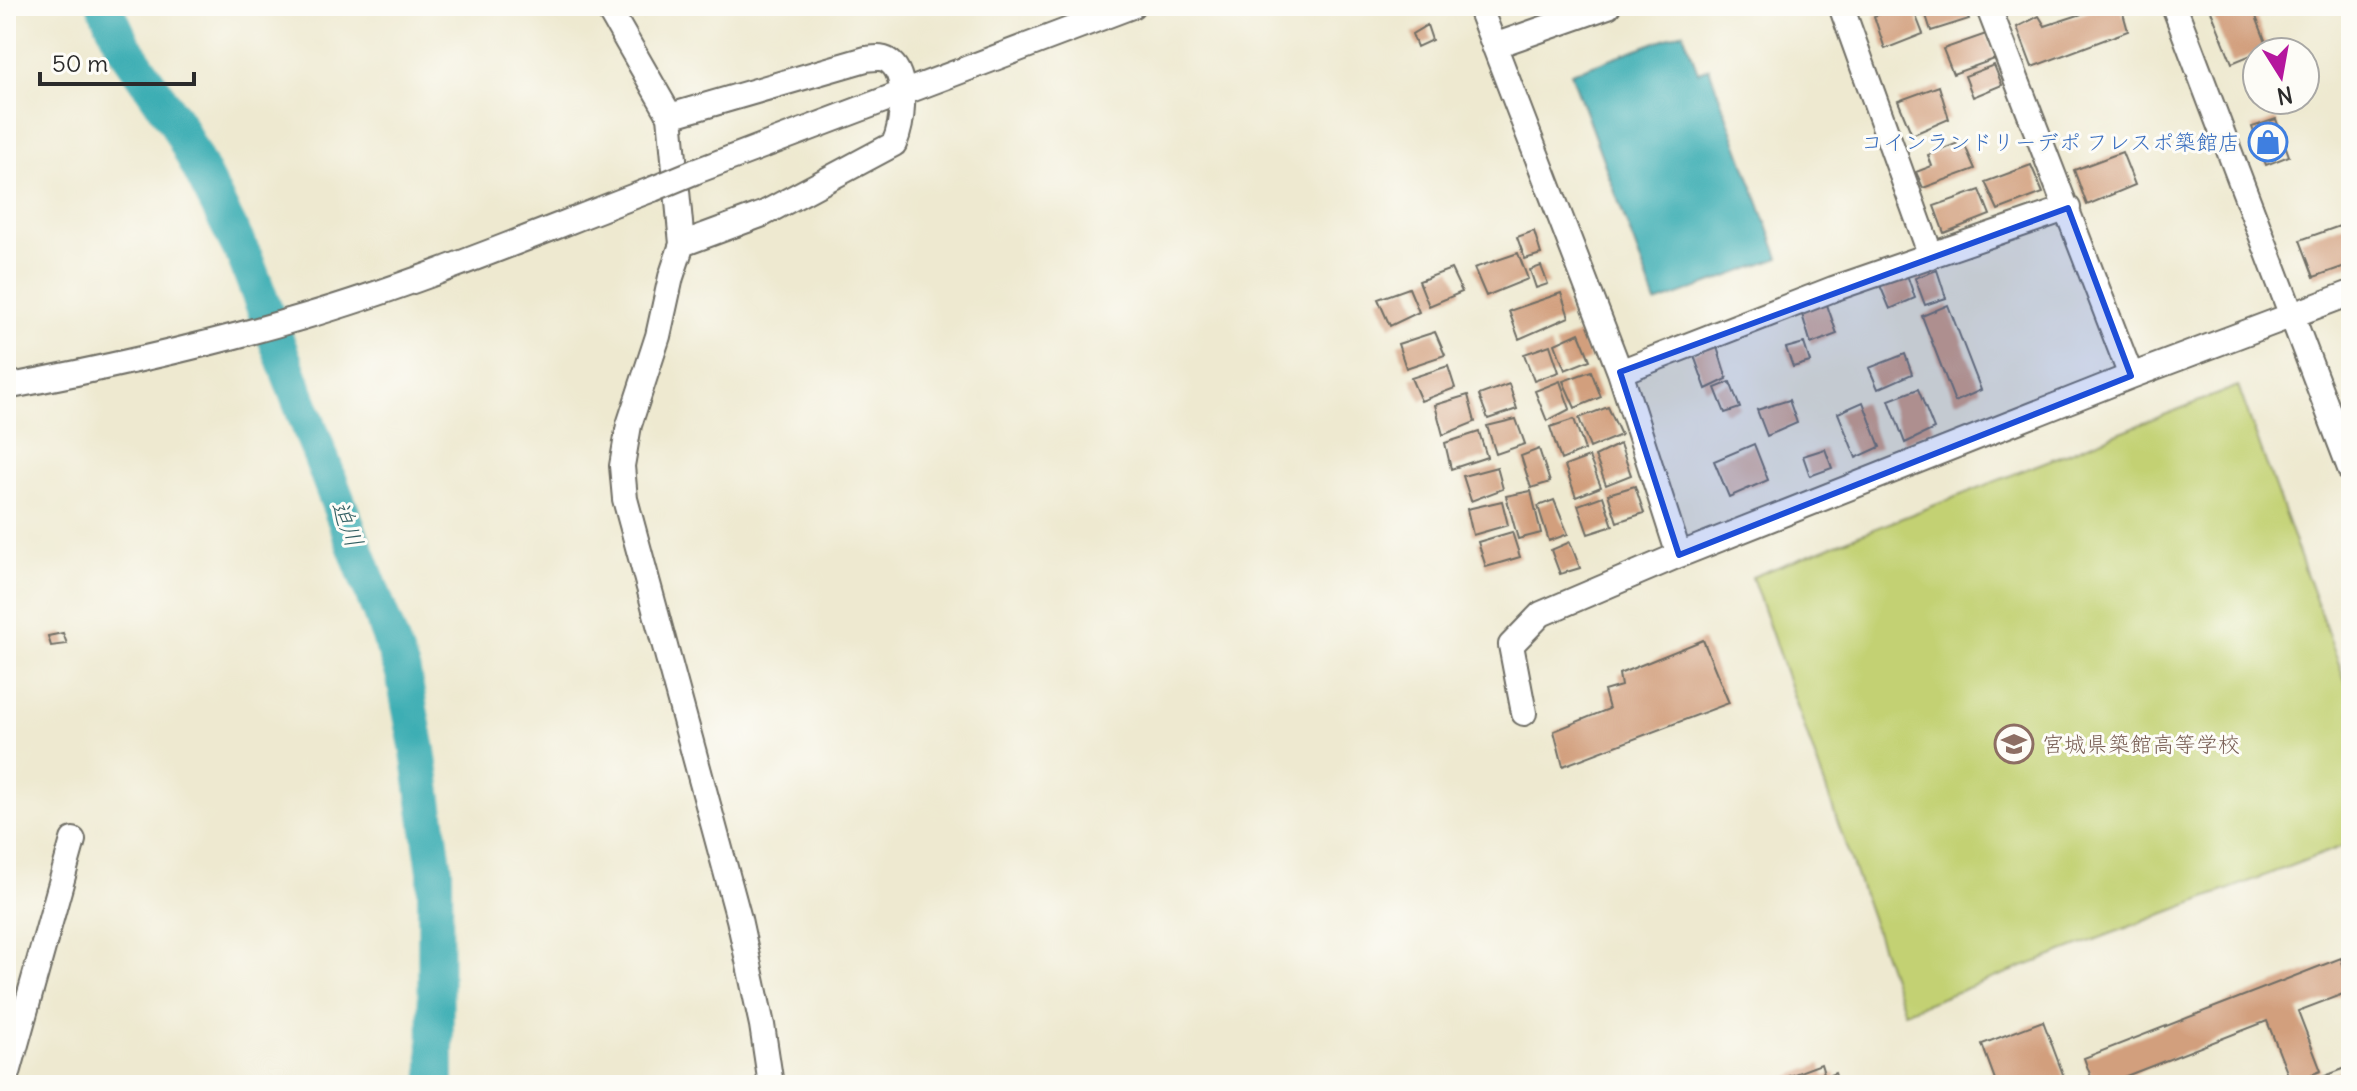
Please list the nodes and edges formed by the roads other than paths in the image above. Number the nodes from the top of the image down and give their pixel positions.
1 (607, 6) edge
2 (1132, 6) edge
3 (1479, 6) edge
4 (1608, 6) edge
5 (1841, 6) edge
6 (1988, 6) edge
7 (2174, 6) edge
8 (1494, 46) junction
9 (902, 94) junction
10 (670, 116) junction
11 (2068, 208) junction
12 (682, 244) junction
13 (1931, 256) junction
14 (2351, 293) edge
15 (2290, 315) junction
16 (1620, 372) junction
17 (2131, 376) junction
18 (6, 387) edge
19 (2351, 471) edge
20 (1679, 555) junction
21 (1524, 713) dead end
22 (73, 840) dead end
23 (6, 1080) edge
24 (771, 1085) edge

1 - 10 street
2 - 9 street
3 - 8 street
4 - 8 street
5 - 13 street
6 - 11 street
7 - 15 street
8 - 16 street
9 - 10 street
9 - 12 street
9 - 18 street, bridge
10 - 12 street
11 - 13 street
11 - 17 street
12 - 24 street
13 - 16 street
14 - 15 street
15 - 17 street
15 - 19 street
16 - 20 street
17 - 20 street
20 - 21 street
22 - 23 street

